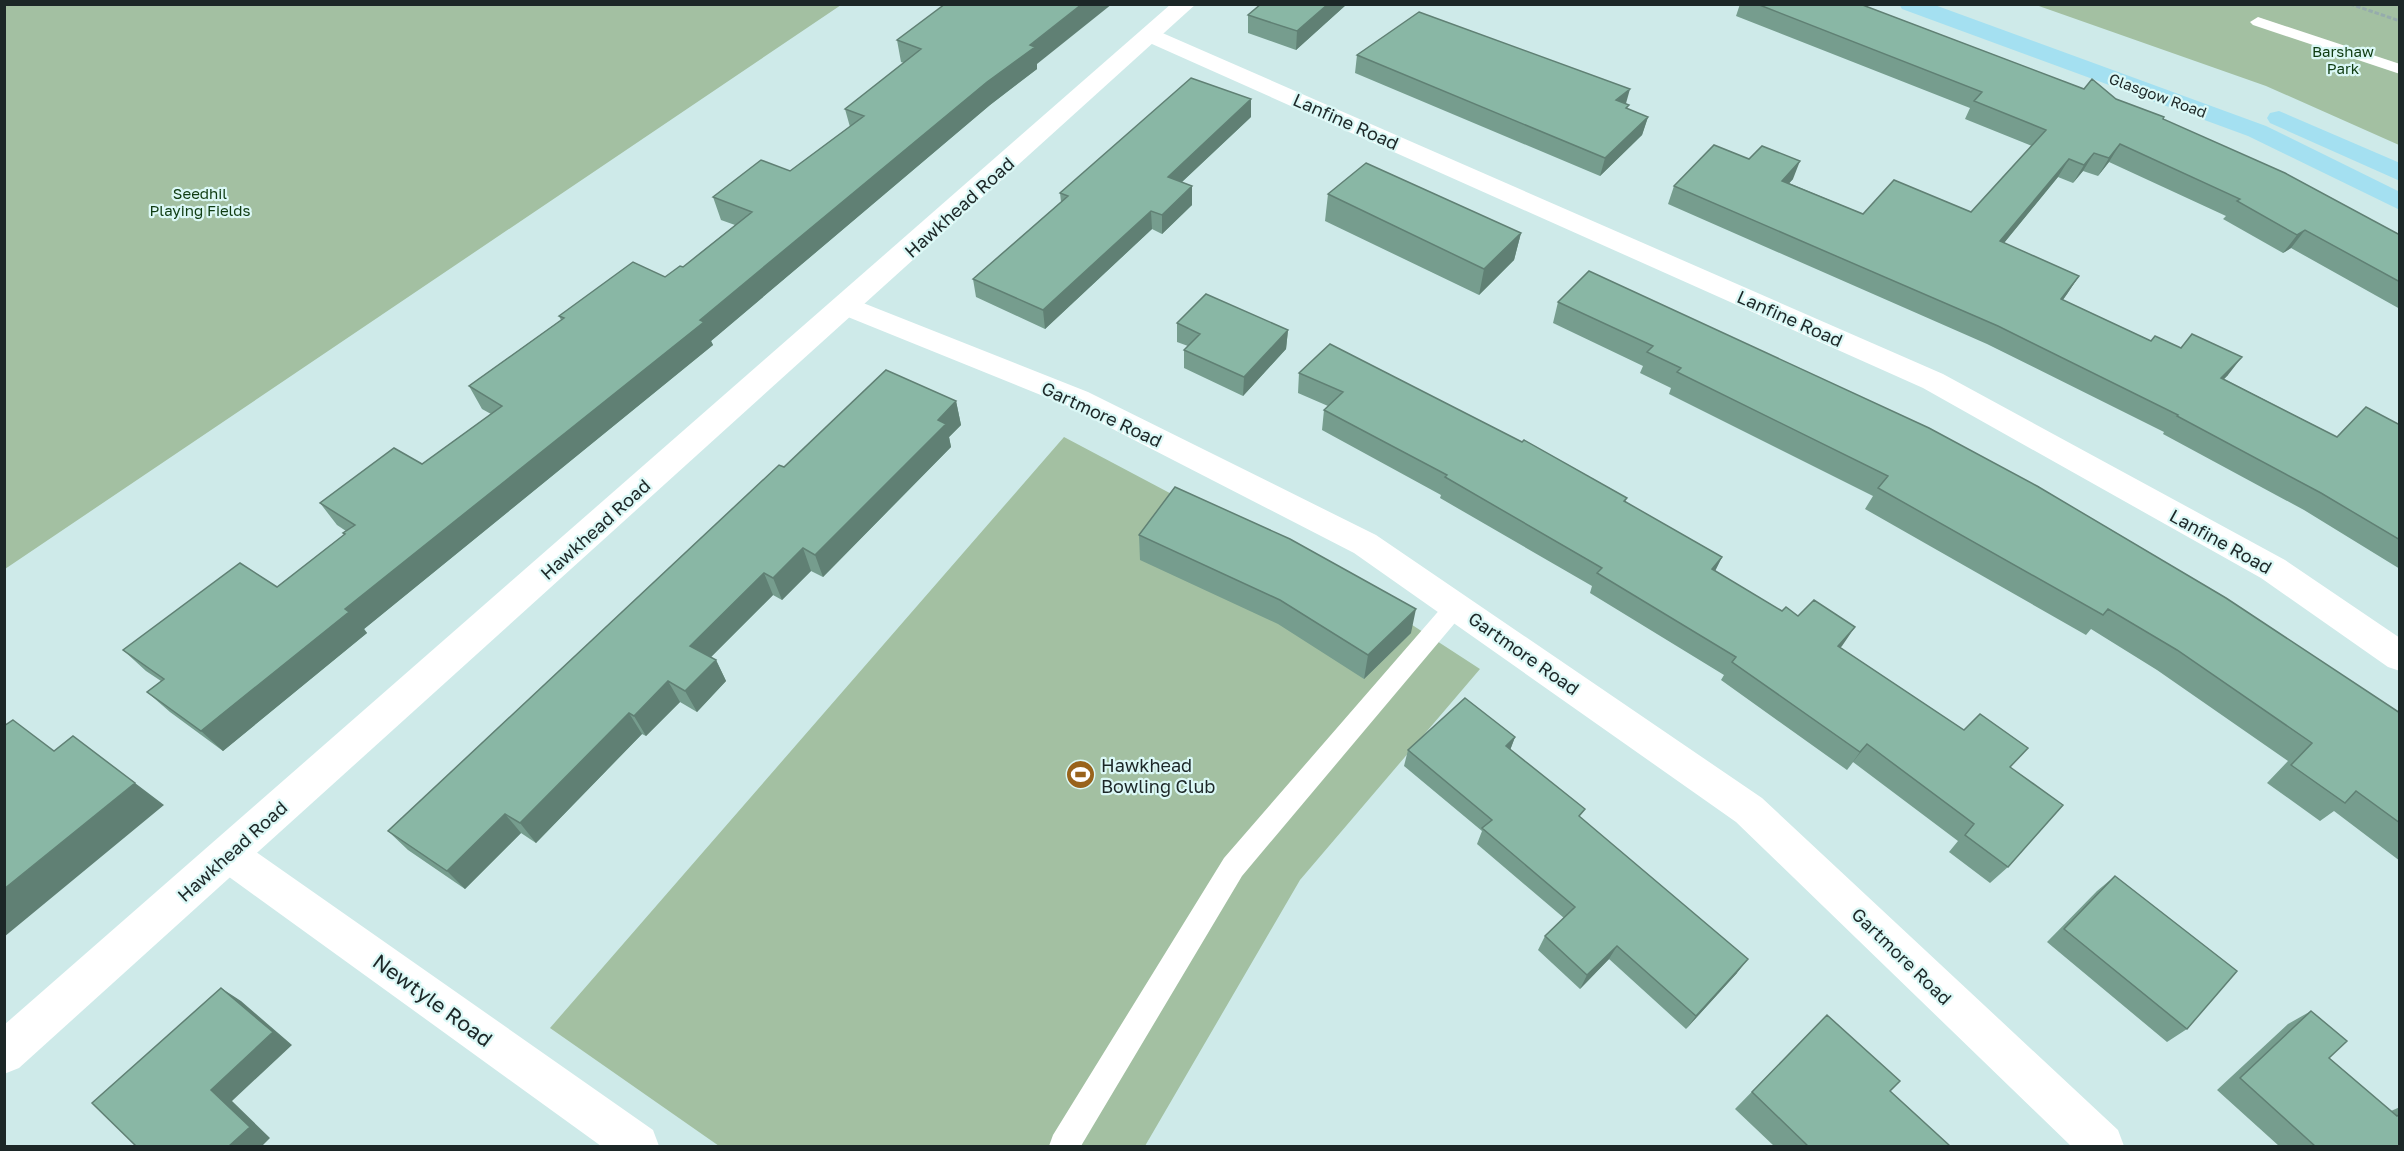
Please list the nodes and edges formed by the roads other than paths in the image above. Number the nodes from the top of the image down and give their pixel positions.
1 (1185, 4) edge
2 (1910, 4) edge
3 (1973, 4) edge
4 (2258, 22) dead end
5 (1151, 35) junction
6 (2400, 69) edge
7 (2220, 94) dead end
8 (2253, 106) dead end
9 (2400, 173) edge
10 (2400, 202) edge
11 (848, 306) junction
12 (1457, 605) junction
13 (2400, 657) edge
14 (228, 854) junction
15 (4, 1053) edge
16 (637, 1146) edge
17 (1064, 1146) edge
18 (2102, 1146) edge

1 - 5 street, Hawkhead Road
2 - 10 main road, Glasgow Road
3 - 7 main road, Glasgow Road
4 - 6 lane
5 - 11 street, Hawkhead Road
5 - 13 street, Lanfine Road
8 - 9 main road
11 - 12 street, Gartmore Road
11 - 14 street, Hawkhead Road
12 - 17 lane
12 - 18 street, Gartmore Road
14 - 15 street, Hawkhead Road
14 - 16 street, Newtyle Road

